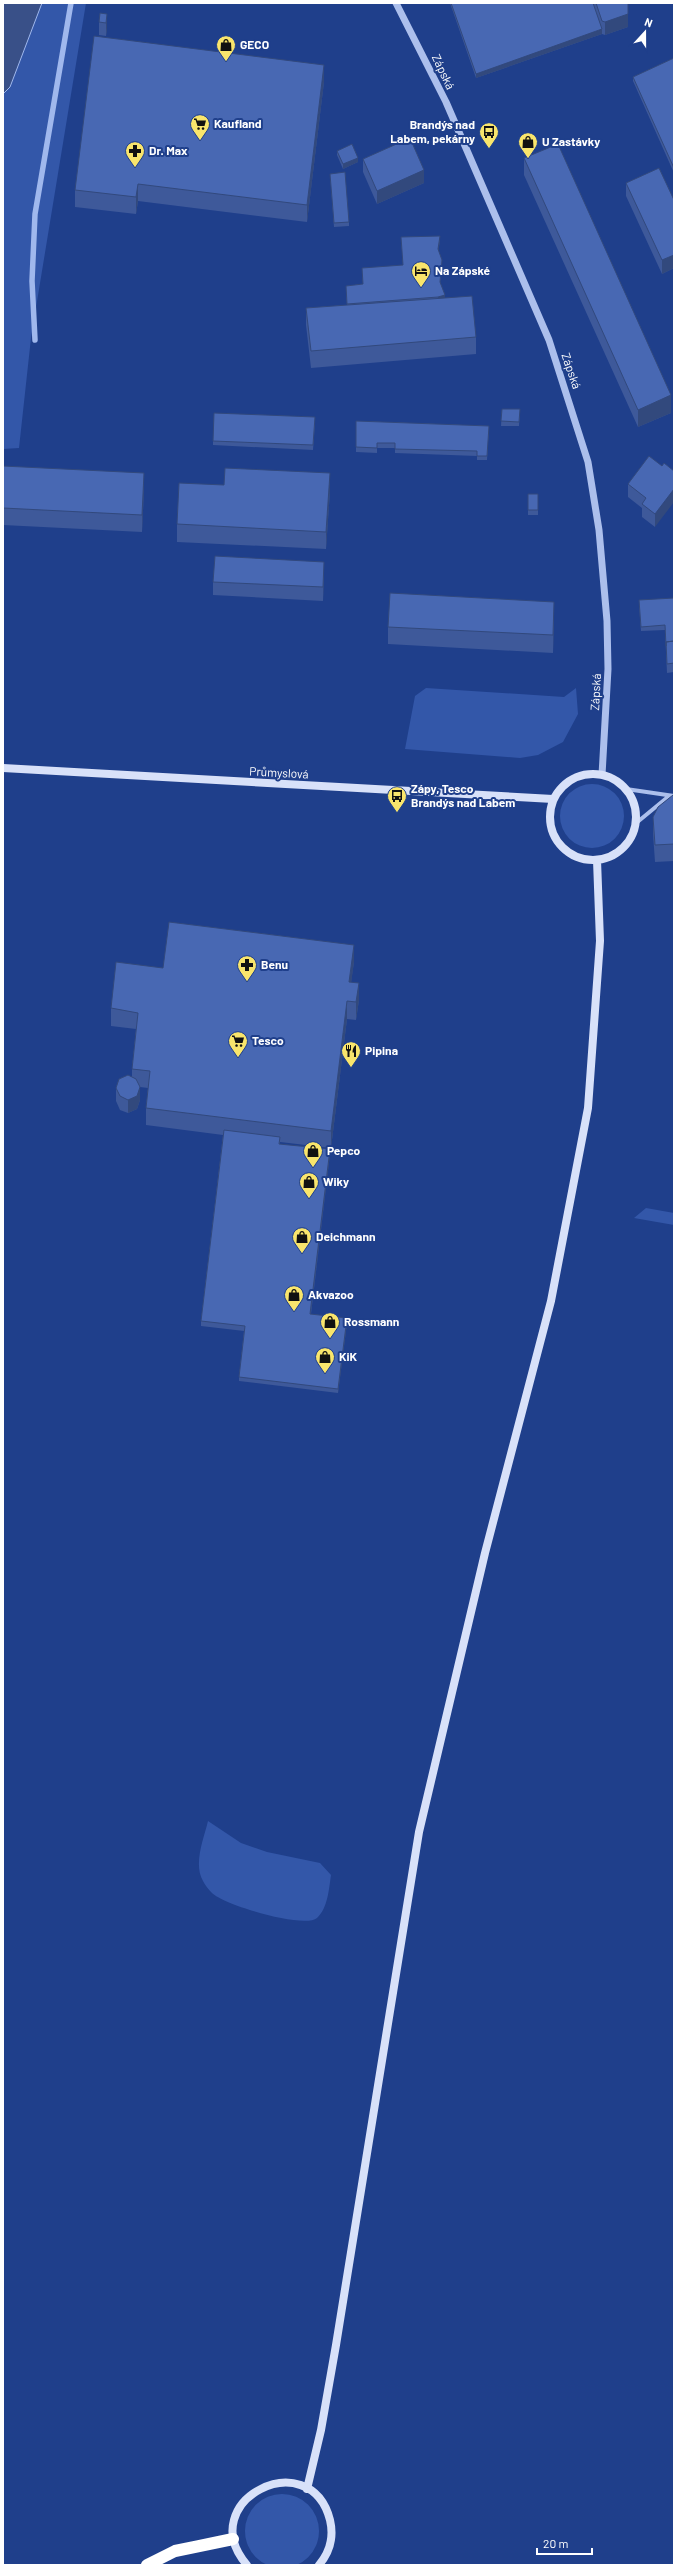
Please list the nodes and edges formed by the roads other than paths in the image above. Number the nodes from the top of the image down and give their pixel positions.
1 (396, 3) edge
2 (3, 768) edge
3 (602, 775) junction
4 (626, 789) junction
5 (669, 796) junction
6 (674, 796) edge
7 (553, 799) junction
8 (636, 824) junction
9 (597, 860) junction
10 (307, 2489) junction
11 (233, 2539) junction
12 (147, 2565) edge
13 (247, 2565) edge
14 (319, 2565) edge

1 - 3 street, Zápská
2 - 7 main road, Průmyslová
3 - 4 main road
3 - 7 main road
4 - 5 street
4 - 8 main road
5 - 6 street
5 - 8 street
7 - 9 main road
8 - 9 main road
9 - 10 main road
10 - 11 main road
10 - 14 main road
11 - 12 highway
11 - 13 main road

